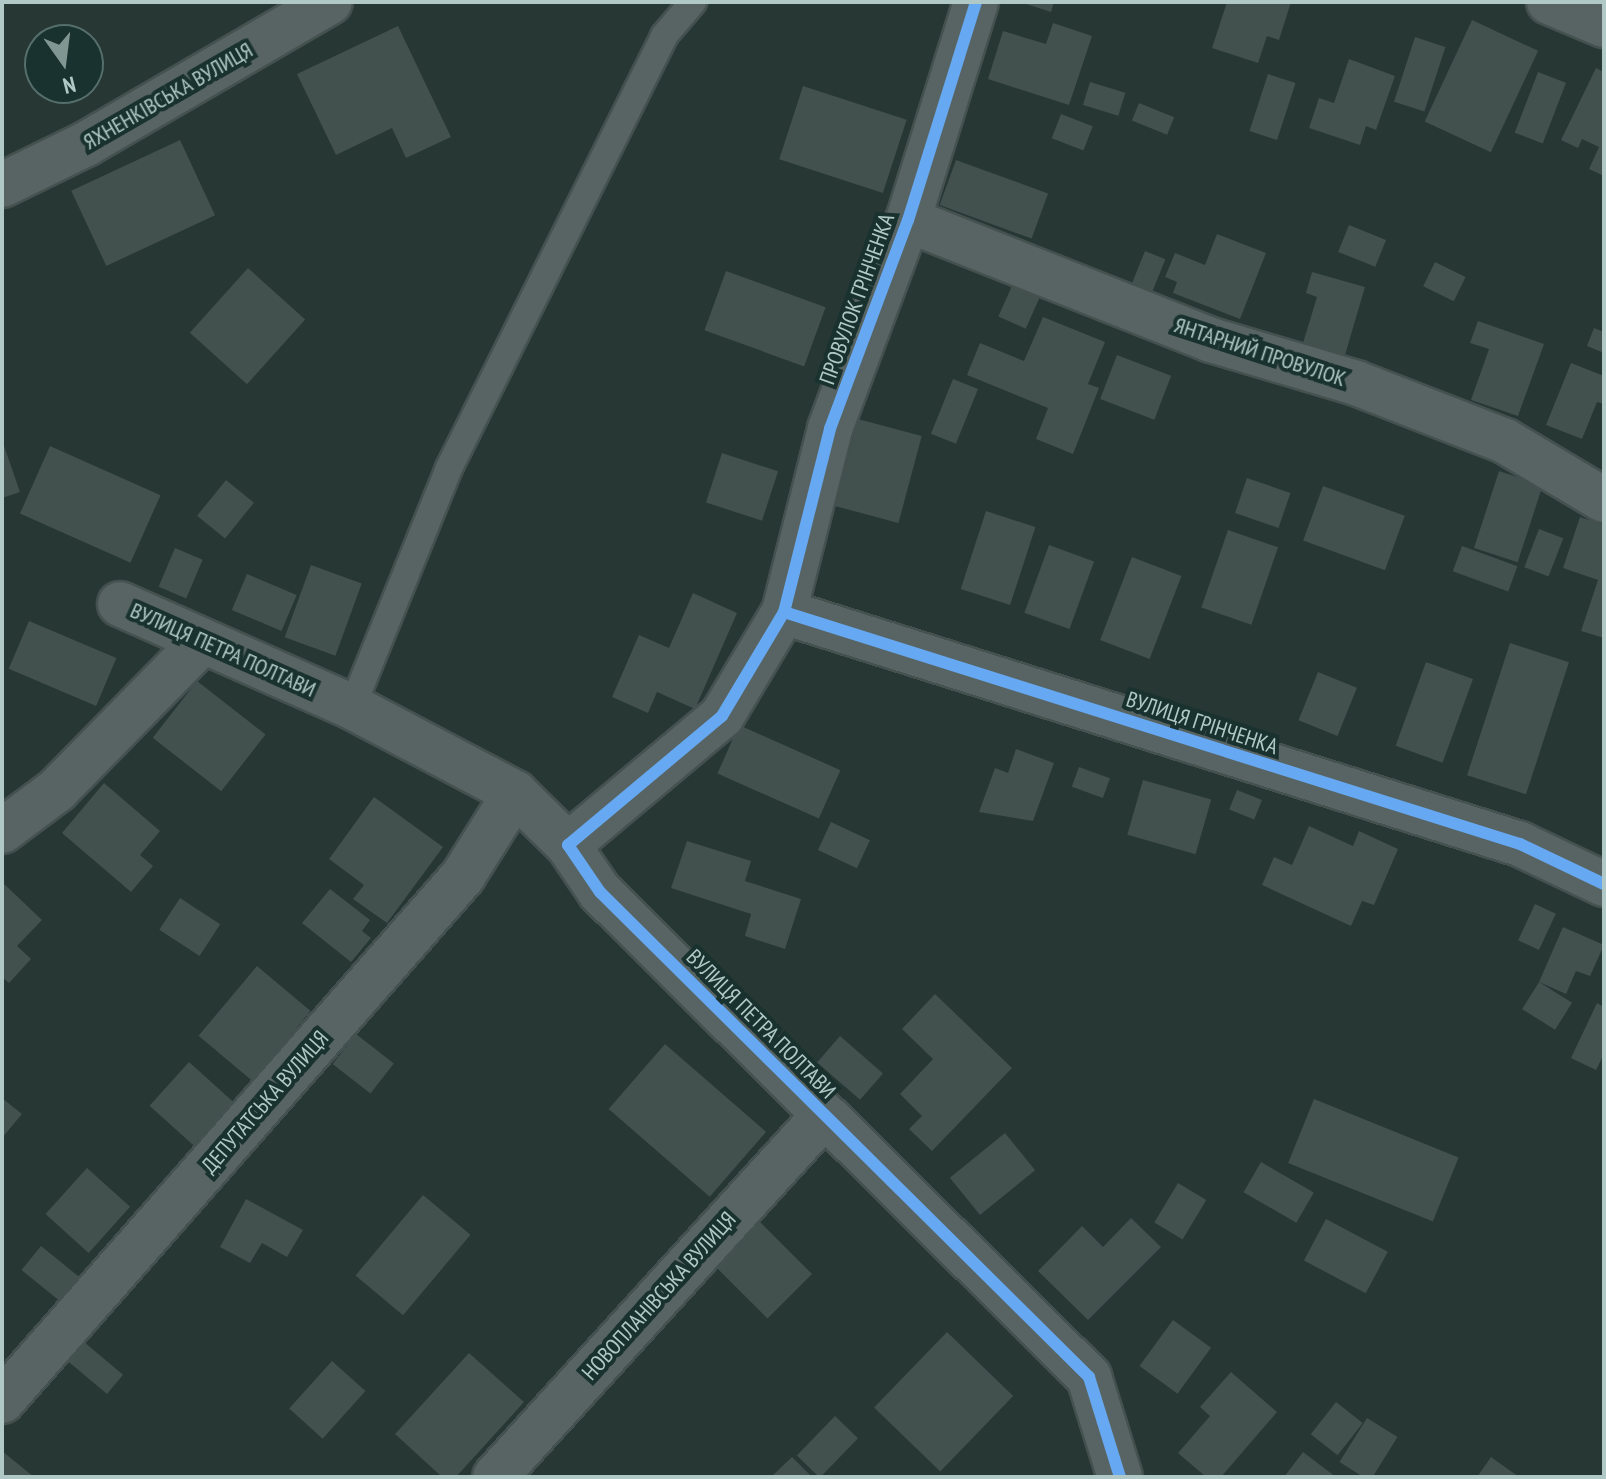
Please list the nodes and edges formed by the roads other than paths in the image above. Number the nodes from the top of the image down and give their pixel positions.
1 (330, 2) edge
2 (693, 2) edge
3 (976, 2) edge
4 (1549, 2) edge
5 (1604, 25) edge
6 (2, 185) edge
7 (908, 220) junction
8 (1604, 500) edge
9 (120, 604) dead end
10 (784, 612) junction
11 (201, 643) junction
12 (352, 707) junction
13 (515, 793) junction
14 (2, 831) edge
15 (568, 845) junction
16 (1604, 884) edge
17 (824, 1115) junction
18 (2, 1401) edge
19 (495, 1477) edge
20 (1120, 1477) edge

1 - 6 street, ЯХНЕНКІВСЬКА ВУЛИЦЯ
2 - 12 lane
3 - 7 street, ПРОВУЛОК ГРІНЧЕНКА
4 - 5 street
7 - 8 street, ЯНТАРНИЙ ПРОВУЛОК
7 - 10 street, ПРОВУЛОК ГРІНЧЕНКА
9 - 11 street, ВУЛИЦЯ ПЕТРА ПОЛТАВИ
10 - 15 street
10 - 16 street, ВУЛИЦЯ ГРІНЧЕНКА
11 - 12 street, ВУЛИЦЯ ПЕТРА ПОЛТАВИ
11 - 14 street
12 - 13 street, ВУЛИЦЯ ПЕТРА ПОЛТАВИ
13 - 15 street, ВУЛИЦЯ ПЕТРА ПОЛТАВИ
13 - 18 street, ДЕПУТАТСЬКА ВУЛИЦЯ
15 - 17 street, ВУЛИЦЯ ПЕТРА ПОЛТАВИ
17 - 19 street, НОВОПЛАНІВСЬКА ВУЛИЦЯ
17 - 20 street, ВУЛИЦЯ ПЕТРА ПОЛТАВИ

